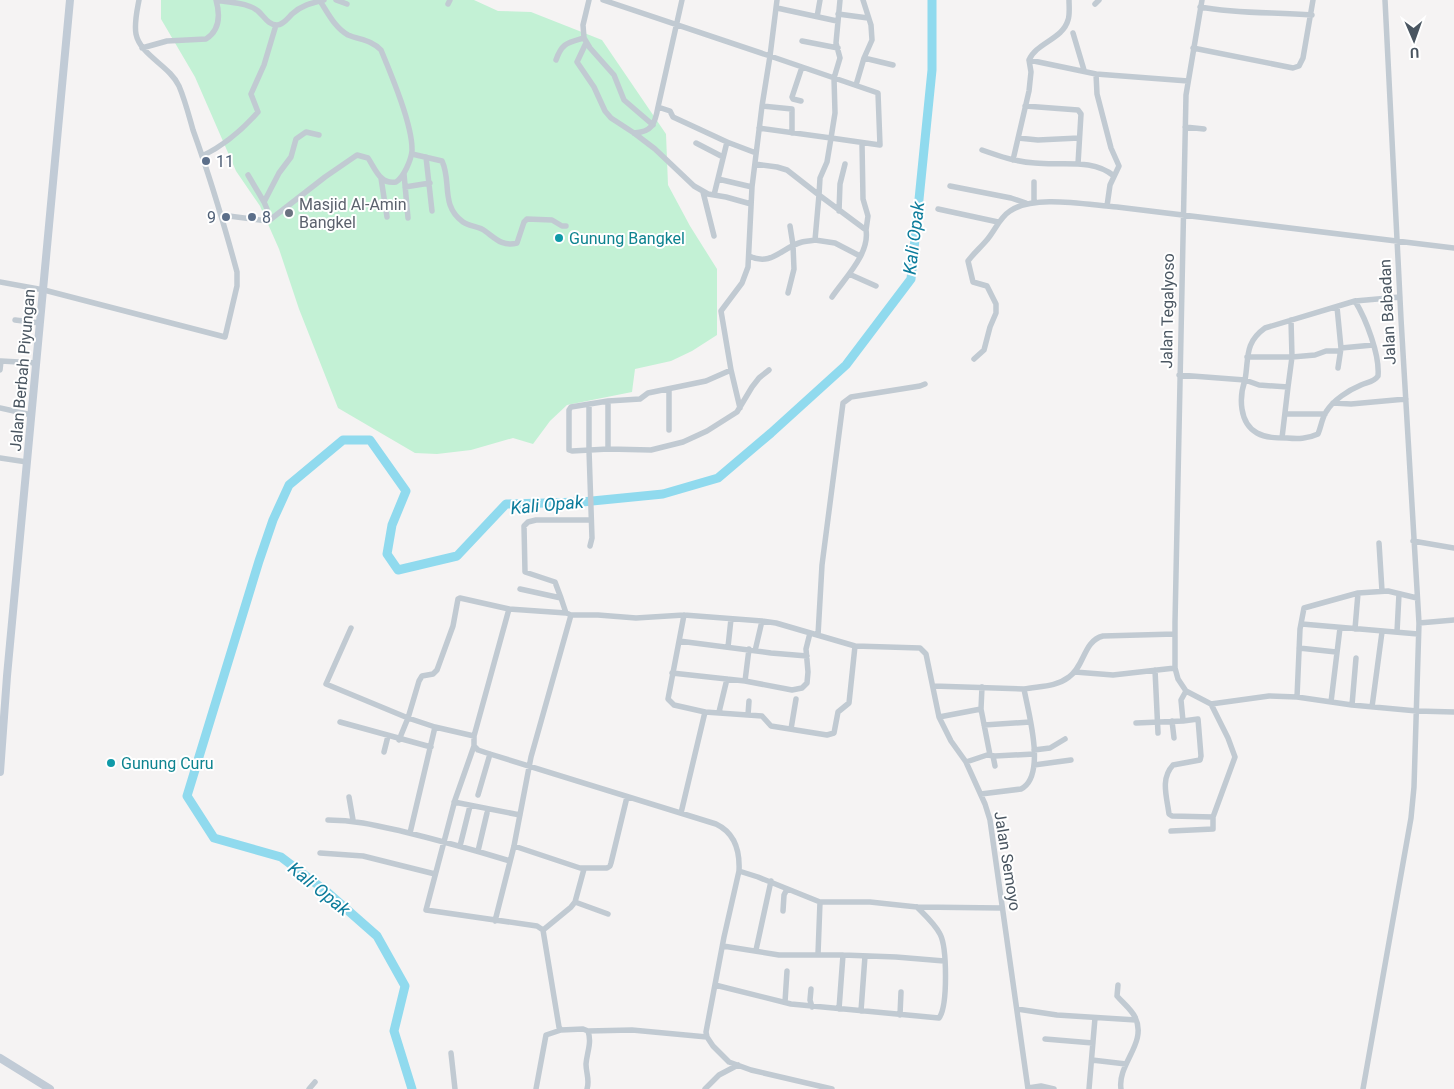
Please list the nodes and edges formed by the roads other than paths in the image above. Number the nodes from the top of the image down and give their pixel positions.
1 (70, 0) edge
2 (139, 0) edge
3 (216, 0) edge
4 (322, 0) edge
5 (336, 0) edge
6 (590, 0) edge
7 (603, 0) edge
8 (682, 0) edge
9 (777, 0) edge
10 (820, 0) edge
11 (840, 0) edge
12 (863, 0) edge
13 (1068, 0) edge
14 (1313, 0) edge
15 (1385, 0) edge
16 (1201, 3) edge
17 (347, 4) dead end
18 (777, 8) junction
19 (838, 14) junction
20 (1312, 16) junction
21 (817, 17) junction
22 (868, 18) junction
23 (837, 21) junction
24 (276, 25) junction
25 (676, 25) junction
26 (1073, 33) dead end
27 (585, 41) junction
28 (802, 41) dead end
29 (142, 48) junction
30 (838, 48) junction
31 (1193, 48) junction
32 (770, 56) junction
33 (864, 58) junction
34 (556, 60) dead end
35 (1029, 60) junction
36 (892, 65) dead end
37 (802, 67) junction
38 (1084, 70) junction
39 (1096, 74) junction
40 (834, 78) junction
41 (1188, 81) junction
42 (856, 85) junction
43 (801, 101) dead end
44 (762, 106) junction
45 (1025, 106) junction
46 (658, 107) junction
47 (653, 125) junction
48 (1185, 127) junction
49 (760, 128) junction
50 (1204, 129) dead end
51 (634, 133) junction
52 (792, 133) junction
53 (320, 135) dead end
54 (830, 138) junction
55 (1018, 138) junction
56 (1079, 138) junction
57 (727, 142) junction
58 (229, 143) dead end
59 (696, 143) dead end
60 (862, 144) junction
61 (982, 150) dead end
62 (756, 153) junction
63 (412, 154) junction
64 (426, 157) junction
65 (723, 157) junction
66 (203, 158) junction
67 (1013, 160) junction
68 (755, 164) junction
69 (844, 164) dead end
70 (1078, 164) junction
71 (248, 174) dead end
72 (404, 174) junction
73 (1114, 176) junction
74 (381, 178) junction
75 (718, 179) junction
76 (1034, 182) dead end
77 (430, 183) junction
78 (405, 186) junction
79 (950, 186) dead end
80 (752, 187) junction
81 (703, 192) junction
82 (714, 195) junction
83 (819, 195) junction
84 (264, 202) junction
85 (1034, 202) junction
86 (1026, 203) junction
87 (751, 204) junction
88 (1106, 206) junction
89 (267, 209) dead end
90 (938, 209) dead end
91 (432, 211) dead end
92 (839, 211) junction
93 (221, 215) junction
94 (1184, 215) junction
95 (387, 218) dead end
96 (408, 218) dead end
97 (998, 222) junction
98 (566, 226) dead end
99 (790, 226) dead end
100 (866, 230) junction
101 (714, 236) dead end
102 (815, 240) junction
103 (1397, 241) junction
104 (793, 245) junction
105 (1454, 248) edge
106 (749, 256) junction
107 (860, 256) junction
108 (850, 274) junction
109 (0, 282) edge
110 (876, 286) dead end
111 (44, 290) junction
112 (788, 293) dead end
113 (832, 297) dead end
114 (1400, 297) junction
115 (1356, 301) junction
116 (1337, 307) junction
117 (15, 320) dead end
118 (1291, 320) junction
119 (40, 323) junction
120 (1373, 346) junction
121 (1341, 350) junction
122 (1292, 356) junction
123 (1247, 357) junction
124 (974, 359) dead end
125 (36, 363) junction
126 (1338, 368) dead end
127 (0, 370) edge
128 (731, 370) junction
129 (769, 370) dead end
130 (1180, 375) junction
131 (1244, 380) junction
132 (925, 384) dead end
133 (1288, 387) junction
134 (669, 389) junction
135 (1406, 399) junction
136 (608, 401) junction
137 (1333, 403) junction
138 (589, 405) junction
139 (0, 408) edge
140 (740, 408) junction
141 (1285, 414) junction
142 (1325, 414) junction
143 (32, 415) junction
144 (669, 430) dead end
145 (1282, 438) junction
146 (608, 449) junction
147 (589, 450) junction
148 (0, 458) edge
149 (27, 462) junction
150 (591, 520) junction
151 (1413, 541) junction
152 (1379, 543) dead end
153 (590, 546) dead end
154 (1454, 548) edge
155 (520, 589) dead end
156 (1382, 592) junction
157 (1358, 593) junction
158 (1399, 594) junction
159 (560, 598) junction
160 (1416, 598) junction
161 (509, 609) junction
162 (568, 614) junction
163 (684, 615) junction
164 (731, 619) junction
165 (1454, 620) edge
166 (762, 621) junction
167 (1419, 623) junction
168 (1302, 624) junction
169 (351, 628) dead end
170 (1340, 628) junction
171 (1355, 629) junction
172 (1382, 632) junction
173 (1397, 632) junction
174 (810, 633) junction
175 (1175, 634) junction
176 (1418, 634) junction
177 (818, 635) junction
178 (680, 641) junction
179 (855, 646) junction
180 (728, 647) junction
181 (1300, 648) junction
182 (752, 650) junction
183 (1336, 652) junction
184 (807, 656) junction
185 (1356, 658) dead end
186 (1175, 668) junction
187 (1156, 670) junction
188 (1075, 672) junction
189 (672, 673) junction
190 (727, 679) junction
191 (745, 682) junction
192 (933, 686) junction
193 (982, 687) junction
194 (1026, 689) junction
195 (1186, 691) junction
196 (1296, 697) junction
197 (796, 699) dead end
198 (749, 701) dead end
199 (1331, 702) junction
200 (1211, 704) junction
201 (1352, 705) junction
202 (1372, 707) junction
203 (981, 709) junction
204 (1417, 711) junction
205 (705, 712) junction
206 (719, 712) junction
207 (1454, 712) edge
208 (748, 715) junction
209 (939, 717) junction
210 (408, 718) junction
211 (1172, 721) junction
212 (1183, 721) junction
213 (340, 722) dead end
214 (1030, 722) junction
215 (1158, 722) junction
216 (1136, 723) dead end
217 (984, 725) junction
218 (435, 727) junction
219 (791, 730) junction
220 (1158, 733) dead end
221 (388, 736) junction
222 (474, 736) junction
223 (1174, 738) dead end
224 (399, 740) junction
225 (1065, 740) dead end
226 (474, 746) junction
227 (431, 748) junction
228 (384, 752) dead end
229 (1034, 752) junction
230 (490, 754) junction
231 (992, 755) junction
232 (1, 756) edge
233 (1071, 760) dead end
234 (966, 762) junction
235 (529, 766) junction
236 (995, 766) dead end
237 (1034, 766) junction
238 (0, 772) edge
239 (981, 794) junction
240 (478, 795) dead end
241 (349, 797) dead end
242 (627, 797) junction
243 (454, 802) junction
244 (470, 806) junction
245 (681, 812) junction
246 (486, 813) dead end
247 (520, 815) junction
248 (1213, 817) junction
249 (328, 820) dead end
250 (353, 820) junction
251 (1171, 831) dead end
252 (410, 833) junction
253 (444, 842) junction
254 (460, 846) junction
255 (514, 846) junction
256 (478, 851) junction
257 (320, 853) dead end
258 (510, 861) junction
259 (584, 869) junction
260 (739, 871) junction
261 (435, 874) junction
262 (771, 882) junction
263 (787, 889) junction
264 (575, 902) junction
265 (820, 902) junction
266 (917, 906) junction
267 (418, 908) dead end
268 (1002, 908) junction
269 (426, 910) junction
270 (783, 911) dead end
271 (608, 914) dead end
272 (495, 921) junction
273 (543, 930) junction
274 (722, 946) junction
275 (756, 950) junction
276 (818, 954) junction
277 (843, 955) junction
278 (865, 956) junction
279 (944, 961) junction
280 (787, 971) dead end
281 (715, 985) junction
282 (1118, 985) dead end
283 (810, 989) dead end
284 (901, 992) dead end
285 (785, 1002) junction
286 (812, 1007) junction
287 (840, 1009) junction
288 (1017, 1009) junction
289 (861, 1011) junction
290 (900, 1015) junction
291 (1095, 1018) junction
292 (1136, 1020) junction
293 (561, 1030) junction
294 (588, 1031) junction
295 (707, 1038) junction
296 (1045, 1039) dead end
297 (1093, 1043) junction
298 (451, 1053) dead end
299 (0, 1058) edge
300 (1092, 1060) junction
301 (1126, 1064) junction
302 (738, 1065) junction
303 (315, 1082) dead end
304 (1028, 1088) edge
305 (50, 1089) edge
306 (309, 1089) edge
307 (455, 1089) edge
308 (536, 1089) edge
309 (587, 1089) edge
310 (705, 1089) edge
311 (832, 1089) edge
312 (1054, 1089) edge
313 (1089, 1089) edge
314 (1121, 1089) edge
315 (1363, 1089) edge

1 - 111 street, Jalan Berbah Piyungan
2 - 29 street
3 - 24 street
3 - 29 street
4 - 24 street
4 - 63 street
5 - 17 street
6 - 27 street
7 - 25 street
8 - 25 street
9 - 18 street
10 - 21 street
11 - 19 street
12 - 22 street
13 - 35 street
14 - 20 street
15 - 103 street, Jalan Babadan
16 - 20 street
16 - 31 street, Jalan Tegalyoso
18 - 21 street
18 - 32 street
19 - 22 street
19 - 23 street
20 - 31 street
21 - 23 street
22 - 33 street
23 - 30 street
24 - 66 street
25 - 32 street
25 - 46 street
26 - 38 street
27 - 34 street
27 - 47 street
27 - 51 street
28 - 30 street
29 - 66 street
30 - 40 street
31 - 41 street, Jalan Tegalyoso
32 - 37 street
32 - 44 street
33 - 36 street
33 - 42 street
35 - 38 street
35 - 45 street
37 - 40 street
37 - 43 street
38 - 39 street
39 - 41 street
39 - 73 street
40 - 42 street
40 - 54 street
41 - 48 street, Jalan Tegalyoso
42 - 60 street
44 - 49 street
44 - 52 street
45 - 55 street
45 - 56 street
46 - 47 street
46 - 57 street
47 - 51 street
48 - 50 street
48 - 94 street, Jalan Tegalyoso
49 - 52 street
49 - 62 street
51 - 81 street
52 - 54 street
53 - 84 street
54 - 60 street
54 - 83 street
55 - 56 street
55 - 67 street
56 - 70 street
57 - 62 street
57 - 65 street
58 - 66 street
59 - 65 street
60 - 100 street
61 - 67 street
62 - 68 street
63 - 64 street
63 - 72 street
64 - 77 street
64 - 98 street
65 - 75 street
66 - 93 street
67 - 70 street
68 - 80 street
68 - 83 street
69 - 92 street
70 - 73 street
71 - 84 street
72 - 74 street
72 - 78 street
73 - 88 street
74 - 93 street
74 - 95 street
75 - 80 street
75 - 82 street
76 - 85 street
77 - 78 street
77 - 91 street
78 - 96 street
79 - 86 street
80 - 87 street
81 - 82 street
81 - 101 street
82 - 87 street
83 - 92 street
83 - 102 street
84 - 89 street
85 - 86 street
85 - 88 street
86 - 97 street
87 - 106 street
88 - 94 street
90 - 97 street
92 - 100 street
93 - 111 street
94 - 103 street
94 - 130 street, Jalan Tegalyoso
97 - 124 street
99 - 104 street
100 - 107 street
102 - 104 street
102 - 107 street
103 - 105 street
103 - 114 street, Jalan Babadan
104 - 106 street
104 - 112 street
106 - 128 street
107 - 108 street
108 - 110 street
108 - 113 street
109 - 111 street
111 - 119 street, Jalan Berbah Piyungan
114 - 115 street
114 - 135 street, Jalan Babadan
115 - 116 street
115 - 120 street
116 - 118 street
116 - 121 street
117 - 119 street
118 - 122 street
118 - 123 street
119 - 125 street, Jalan Berbah Piyungan
120 - 121 street
120 - 137 street
121 - 122 street
121 - 126 street
122 - 123 street
122 - 133 street
123 - 131 street
125 - 127 street
125 - 143 street, Jalan Berbah Piyungan
128 - 134 street
128 - 140 street
129 - 140 street
130 - 131 street
130 - 175 street, Jalan Tegalyoso
131 - 133 street
131 - 145 street
132 - 177 street
133 - 141 street
134 - 136 street
134 - 144 street
135 - 137 street
135 - 151 street, Jalan Babadan
136 - 138 street
136 - 146 street
137 - 142 street
138 - 147 street
138 - 147 street
139 - 143 street
140 - 146 street
141 - 142 street
141 - 145 street
142 - 145 street
143 - 149 street, Jalan Berbah Piyungan
146 - 147 street
147 - 150 street
148 - 149 street
149 - 232 street, Jalan Berbah Piyungan
150 - 153 street
150 - 159 street
151 - 154 street
151 - 160 street, Jalan Babadan
152 - 156 street
155 - 159 street
156 - 157 street
156 - 158 street
157 - 168 street
157 - 171 street
158 - 160 street
158 - 173 street
159 - 162 street
160 - 167 street, Jalan Babadan
161 - 162 street
161 - 210 street
161 - 222 street
162 - 163 street
162 - 235 street
163 - 164 street
163 - 178 street
164 - 166 street
164 - 180 street
165 - 167 street
166 - 174 street
166 - 182 street
167 - 176 street, Jalan Babadan
168 - 170 street
168 - 181 street
169 - 210 street
170 - 171 street
170 - 183 street
171 - 172 street
172 - 173 street
172 - 202 street
173 - 176 street
174 - 177 street
174 - 184 street
175 - 186 street, Jalan Tegalyoso
175 - 188 street
176 - 204 street, Jalan Babadan
177 - 179 street
178 - 180 street
178 - 189 street
179 - 192 street, Jalan Semoyo
179 - 219 street
180 - 182 street
181 - 183 street
181 - 196 street
182 - 184 street
182 - 191 street
183 - 199 street
184 - 191 street
185 - 201 street
186 - 187 street
186 - 195 street
187 - 188 street
187 - 215 street
188 - 194 street
189 - 190 street
189 - 205 street
190 - 191 street
190 - 206 street
192 - 193 street
192 - 209 street, Jalan Semoyo
193 - 194 street
193 - 203 street
194 - 214 street
195 - 200 street
195 - 212 street
196 - 199 street
196 - 200 street
197 - 219 street
198 - 208 street
199 - 201 street
200 - 248 street
201 - 202 street
202 - 204 street
203 - 209 street
203 - 217 street
204 - 207 street
204 - 315 street, Jalan Babadan
205 - 206 street
205 - 245 street
206 - 208 street
208 - 219 street
209 - 234 street, Jalan Semoyo
210 - 218 street
210 - 224 street
211 - 212 street
211 - 215 street
211 - 223 street
212 - 248 street
213 - 221 street
214 - 217 street
214 - 229 street
215 - 216 street
215 - 220 street
217 - 231 street
218 - 222 street
218 - 227 street
221 - 224 street
221 - 228 street
222 - 226 street
224 - 227 street
225 - 229 street
226 - 230 street
226 - 243 street
227 - 252 street
229 - 231 street
229 - 237 street
230 - 235 street
230 - 240 street
231 - 234 street
231 - 236 street
232 - 238 street, Jalan Berbah Piyungan
233 - 237 street
234 - 239 street, Jalan Semoyo
235 - 242 street
235 - 247 street
237 - 239 street
239 - 268 street, Jalan Semoyo
241 - 250 street
242 - 245 street
242 - 259 street
243 - 244 street
243 - 253 street
244 - 247 street
244 - 254 street
245 - 260 street
246 - 256 street
247 - 255 street
248 - 251 street
249 - 250 street
250 - 252 street
252 - 253 street
253 - 254 street
253 - 261 street
254 - 256 street
255 - 258 street
255 - 259 street
256 - 258 street
257 - 261 street
258 - 272 street
259 - 264 street
260 - 262 street
260 - 274 street
261 - 269 street
262 - 263 street
262 - 275 street
263 - 265 street
263 - 270 street
264 - 271 street
264 - 273 street
265 - 266 street
265 - 276 street
266 - 268 street
266 - 279 street
267 - 269 street
268 - 288 street, Jalan Semoyo
269 - 272 street
272 - 273 street
273 - 293 street
274 - 275 street
274 - 281 street
275 - 276 street
276 - 277 street
277 - 278 street
277 - 287 street
278 - 279 street
278 - 289 street
279 - 290 street
280 - 285 street
281 - 285 street
281 - 295 street
282 - 292 street
283 - 286 street
284 - 290 street
285 - 286 street
286 - 287 street
287 - 289 street
288 - 291 street
288 - 304 street, Jalan Semoyo
289 - 290 street
291 - 292 street
291 - 297 street
292 - 301 street
293 - 294 street
293 - 308 street
294 - 295 street
294 - 309 street
295 - 302 street
296 - 297 street
297 - 300 street
298 - 307 street
299 - 305 street
300 - 301 street
300 - 313 street
301 - 314 street
302 - 310 street
302 - 311 street
303 - 306 street
304 - 312 street

